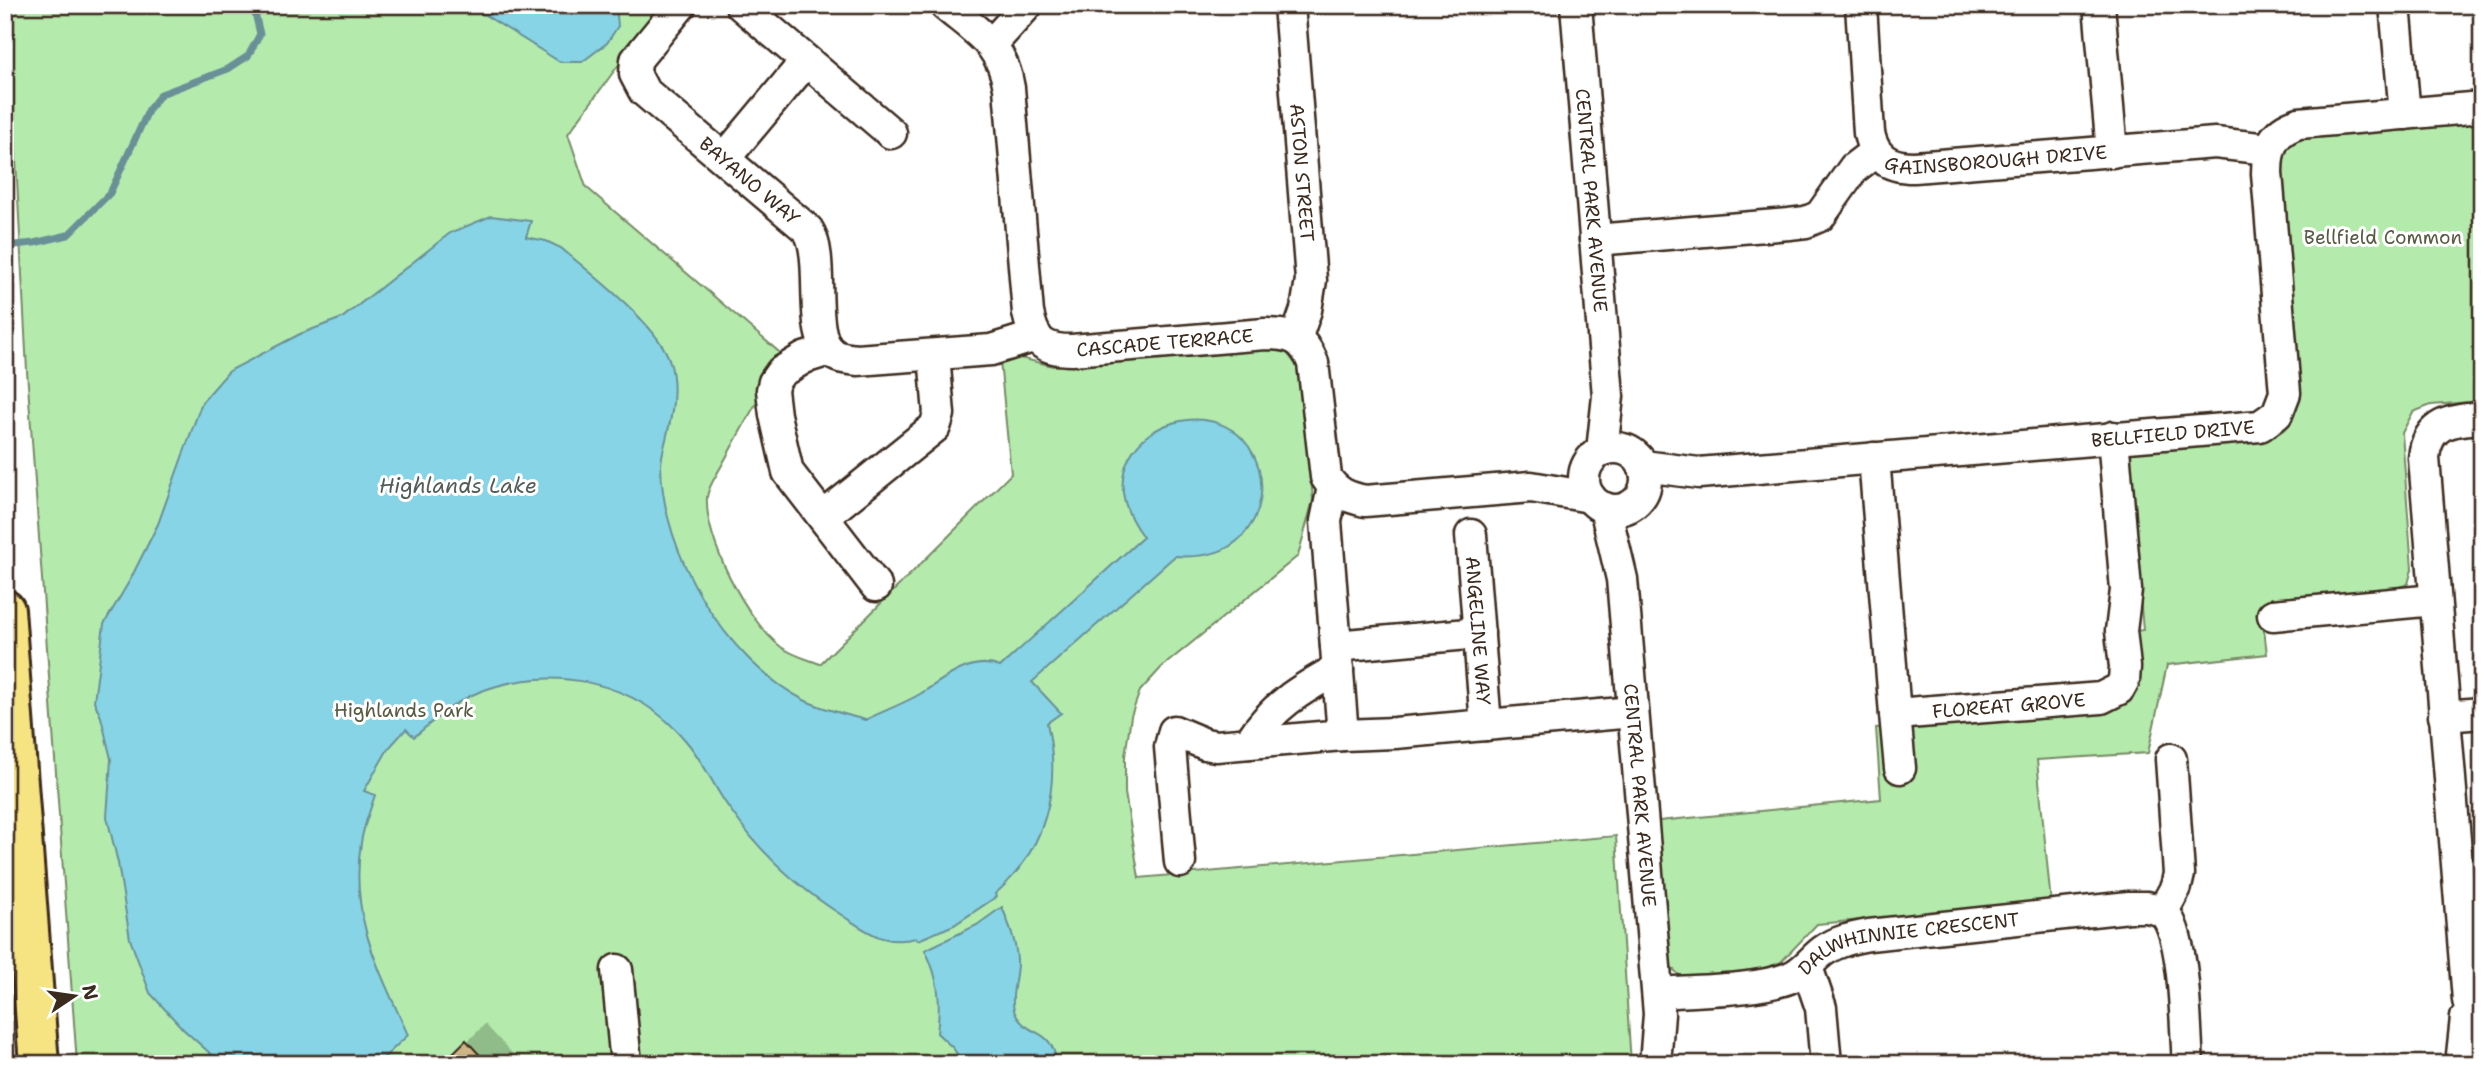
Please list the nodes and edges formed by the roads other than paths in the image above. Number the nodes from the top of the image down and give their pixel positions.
1 (681, 5) edge
2 (741, 5) edge
3 (945, 5) edge
4 (1027, 5) edge
5 (1289, 5) edge
6 (1576, 5) edge
7 (1861, 5) edge
8 (2099, 5) edge
9 (2395, 5) edge
10 (991, 45) junction
11 (806, 61) junction
12 (2482, 107) edge
13 (2405, 114) junction
14 (891, 133) dead end
15 (2268, 149) junction
16 (1875, 152) junction
17 (2112, 152) junction
18 (725, 158) junction
19 (1595, 240) junction
20 (1036, 337) junction
21 (1296, 339) junction
22 (829, 350) junction
23 (933, 355) junction
24 (2482, 418) edge
25 (2113, 437) junction
26 (1874, 458) junction
27 (1616, 480) junction
28 (1333, 487) junction
29 (823, 517) junction
30 (1471, 535) dead end
31 (876, 586) dead end
32 (2435, 600) junction
33 (5, 610) edge
34 (2273, 615) dead end
35 (1479, 633) junction
36 (1337, 658) junction
37 (1633, 712) junction
38 (2482, 713) edge
39 (1895, 714) junction
40 (2444, 716) junction
41 (1486, 725) junction
42 (1343, 735) junction
43 (1250, 743) junction
44 (2171, 759) dead end
45 (1900, 768) dead end
46 (1180, 862) dead end
47 (2163, 911) junction
48 (1807, 967) junction
49 (617, 970) dead end
50 (2475, 999) edge
51 (1659, 1004) junction
52 (2482, 1054) edge
53 (39, 1064) edge
54 (626, 1064) edge
55 (1655, 1064) edge
56 (1674, 1064) edge
57 (1826, 1064) edge
58 (2188, 1064) edge
59 (2461, 1064) edge

1 - 18 street, BAYANO WAY
2 - 11 street
3 - 10 street
4 - 10 street
5 - 21 street, ASTON STREET
6 - 19 street, CENTRAL PARK AVENUE
7 - 16 street, GAINSBOROUGH DRIVE
8 - 17 street
9 - 13 street
10 - 20 street
11 - 14 street
11 - 18 street
12 - 13 street
13 - 15 street
15 - 17 street, GAINSBOROUGH DRIVE
15 - 25 street, BELLFIELD DRIVE
16 - 17 street, GAINSBOROUGH DRIVE
16 - 19 street
18 - 22 street, BAYANO WAY
19 - 27 street, CENTRAL PARK AVENUE
20 - 21 street, CASCADE TERRACE
20 - 23 street
21 - 28 street
22 - 23 street
22 - 29 street
23 - 29 street
24 - 32 street
25 - 26 street, BELLFIELD DRIVE
25 - 39 street, FLOREAT GROVE
26 - 27 street, BELLFIELD DRIVE
26 - 39 street
27 - 28 street
27 - 37 street, CENTRAL PARK AVENUE
28 - 36 street
29 - 31 street
30 - 35 street, ANGELINE WAY
32 - 34 street
32 - 40 street
33 - 53 main road
35 - 36 street
35 - 41 street, ANGELINE WAY
36 - 42 street
36 - 43 street
37 - 41 street, ANGELINE WAY
37 - 51 street, CENTRAL PARK AVENUE
38 - 40 street
39 - 45 street
40 - 50 street
41 - 42 street, ANGELINE WAY
42 - 43 street, ANGELINE WAY
43 - 46 street, ANGELINE WAY
44 - 47 street
47 - 48 street, DALWHINNIE CRESCENT
47 - 58 street
48 - 51 street, DALWHINNIE CRESCENT
48 - 57 street
49 - 54 street
50 - 52 street
50 - 59 street
51 - 55 street, CENTRAL PARK AVENUE
51 - 56 street, CENTRAL PARK AVENUE

